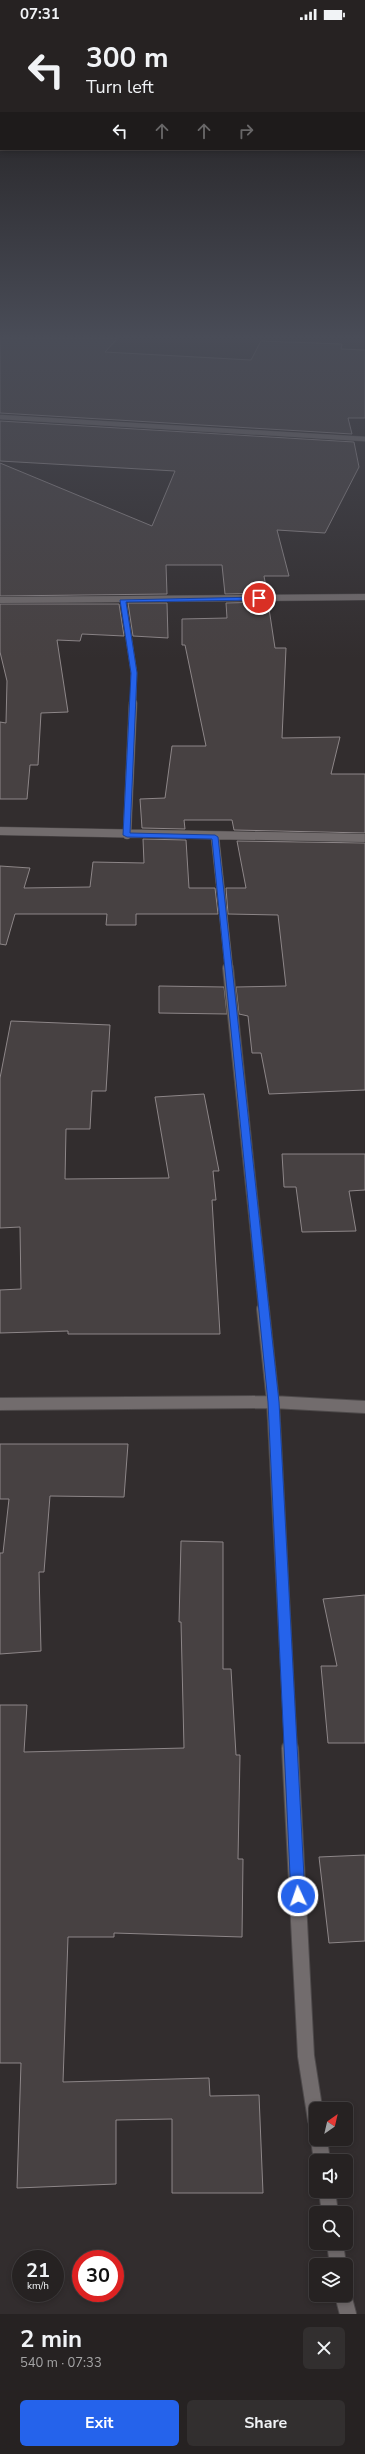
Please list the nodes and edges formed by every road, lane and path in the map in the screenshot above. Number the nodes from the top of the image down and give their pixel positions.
1 (365, 597) edge
2 (0, 600) edge
3 (123, 600) junction
4 (0, 831) edge
5 (127, 835) junction
6 (215, 837) junction
7 (365, 838) edge
8 (273, 1402) junction
9 (0, 1404) edge
10 (365, 1407) edge
11 (313, 2102) edge
12 (345, 2302) edge
13 (348, 2314) edge

1 - 3 street
2 - 3 street
3 - 5 street
4 - 5 street
5 - 6 street
6 - 7 street
6 - 8 street
8 - 9 street
8 - 10 street
8 - 11 street
12 - 13 street

